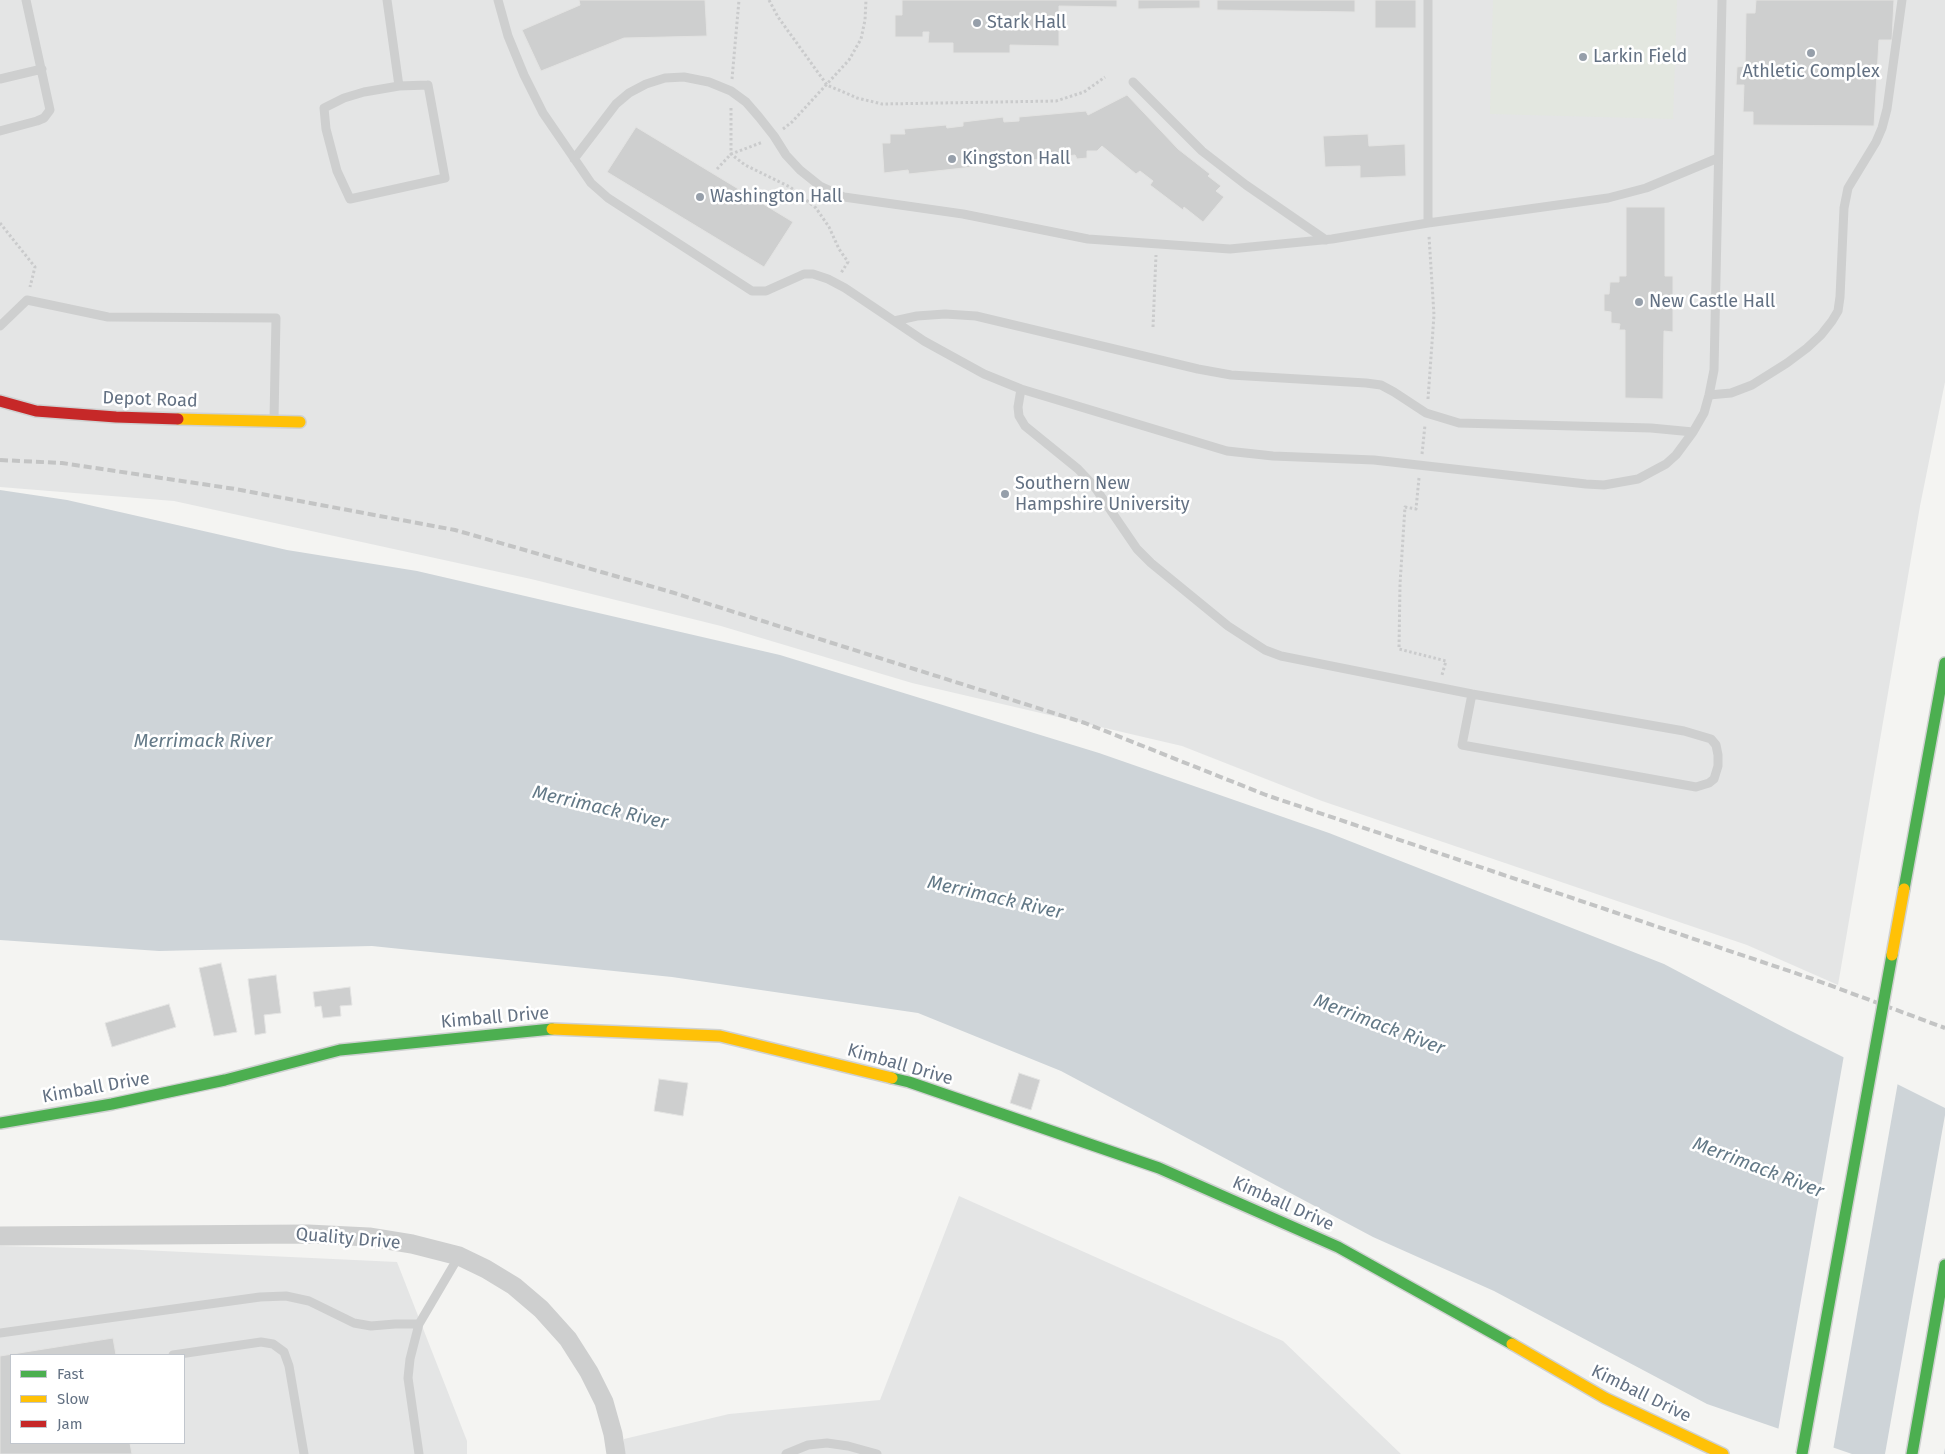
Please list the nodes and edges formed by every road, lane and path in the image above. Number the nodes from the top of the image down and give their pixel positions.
1 (26, 0) edge
2 (387, 0) edge
3 (498, 0) edge
4 (769, 0) edge
5 (866, 0) edge
6 (1428, 0) edge
7 (1722, 0) edge
8 (1902, 0) edge
9 (42, 69) junction
10 (1105, 77) dead end
11 (0, 80) edge
12 (1133, 82) dead end
13 (827, 85) junction
14 (400, 86) junction
15 (0, 131) edge
16 (774, 136) junction
17 (731, 154) junction
18 (1718, 158) junction
19 (574, 159) junction
20 (717, 169) dead end
21 (0, 223) edge
22 (1428, 223) junction
23 (1326, 240) junction
24 (1156, 244) junction
25 (834, 283) junction
26 (27, 300) junction
27 (894, 321) junction
28 (0, 326) edge
29 (1153, 327) dead end
30 (1021, 389) junction
31 (1709, 395) junction
32 (0, 401) edge
33 (1426, 413) junction
34 (274, 422) junction
35 (300, 422) dead end
36 (1694, 432) junction
37 (1423, 452) dead end
38 (1418, 484) dead end
39 (1945, 663) edge
40 (1442, 675) dead end
41 (1472, 694) junction
42 (0, 1123) edge
43 (0, 1236) edge
44 (459, 1256) junction
45 (1945, 1265) edge
46 (418, 1324) junction
47 (0, 1333) edge
48 (180, 1354) edge
49 (304, 1454) edge
50 (420, 1454) edge
51 (616, 1454) edge
52 (786, 1454) edge
53 (877, 1454) edge
54 (1723, 1454) edge
55 (1802, 1454) edge
56 (1912, 1454) edge

1 - 9 lane
2 - 14 lane
3 - 19 lane
4 - 13 path
5 - 13 path
6 - 22 lane
7 - 18 lane
8 - 31 lane
9 - 11 lane
9 - 15 lane
10 - 13 path
12 - 23 lane
13 - 16 path
14 - 14 lane
16 - 17 path
16 - 19 lane
16 - 24 lane
17 - 20 path
17 - 25 path
18 - 22 lane
18 - 31 lane
19 - 25 lane
21 - 26 path
22 - 23 lane
22 - 33 path
23 - 24 lane
24 - 29 path
25 - 27 lane
26 - 28 lane
26 - 34 lane
27 - 30 lane
27 - 33 lane
30 - 36 lane
30 - 41 lane
31 - 36 lane
32 - 34 main road, Depot Road
33 - 36 lane
33 - 37 path
34 - 35 main road, Depot Road
38 - 40 path
39 - 55 main road, bridge
41 - 41 lane
42 - 54 main road, Kimball Drive
43 - 44 street, Quality Drive
44 - 46 lane
44 - 51 street, Quality Drive
45 - 56 main road
46 - 47 lane
46 - 50 lane
48 - 49 lane
52 - 53 lane

